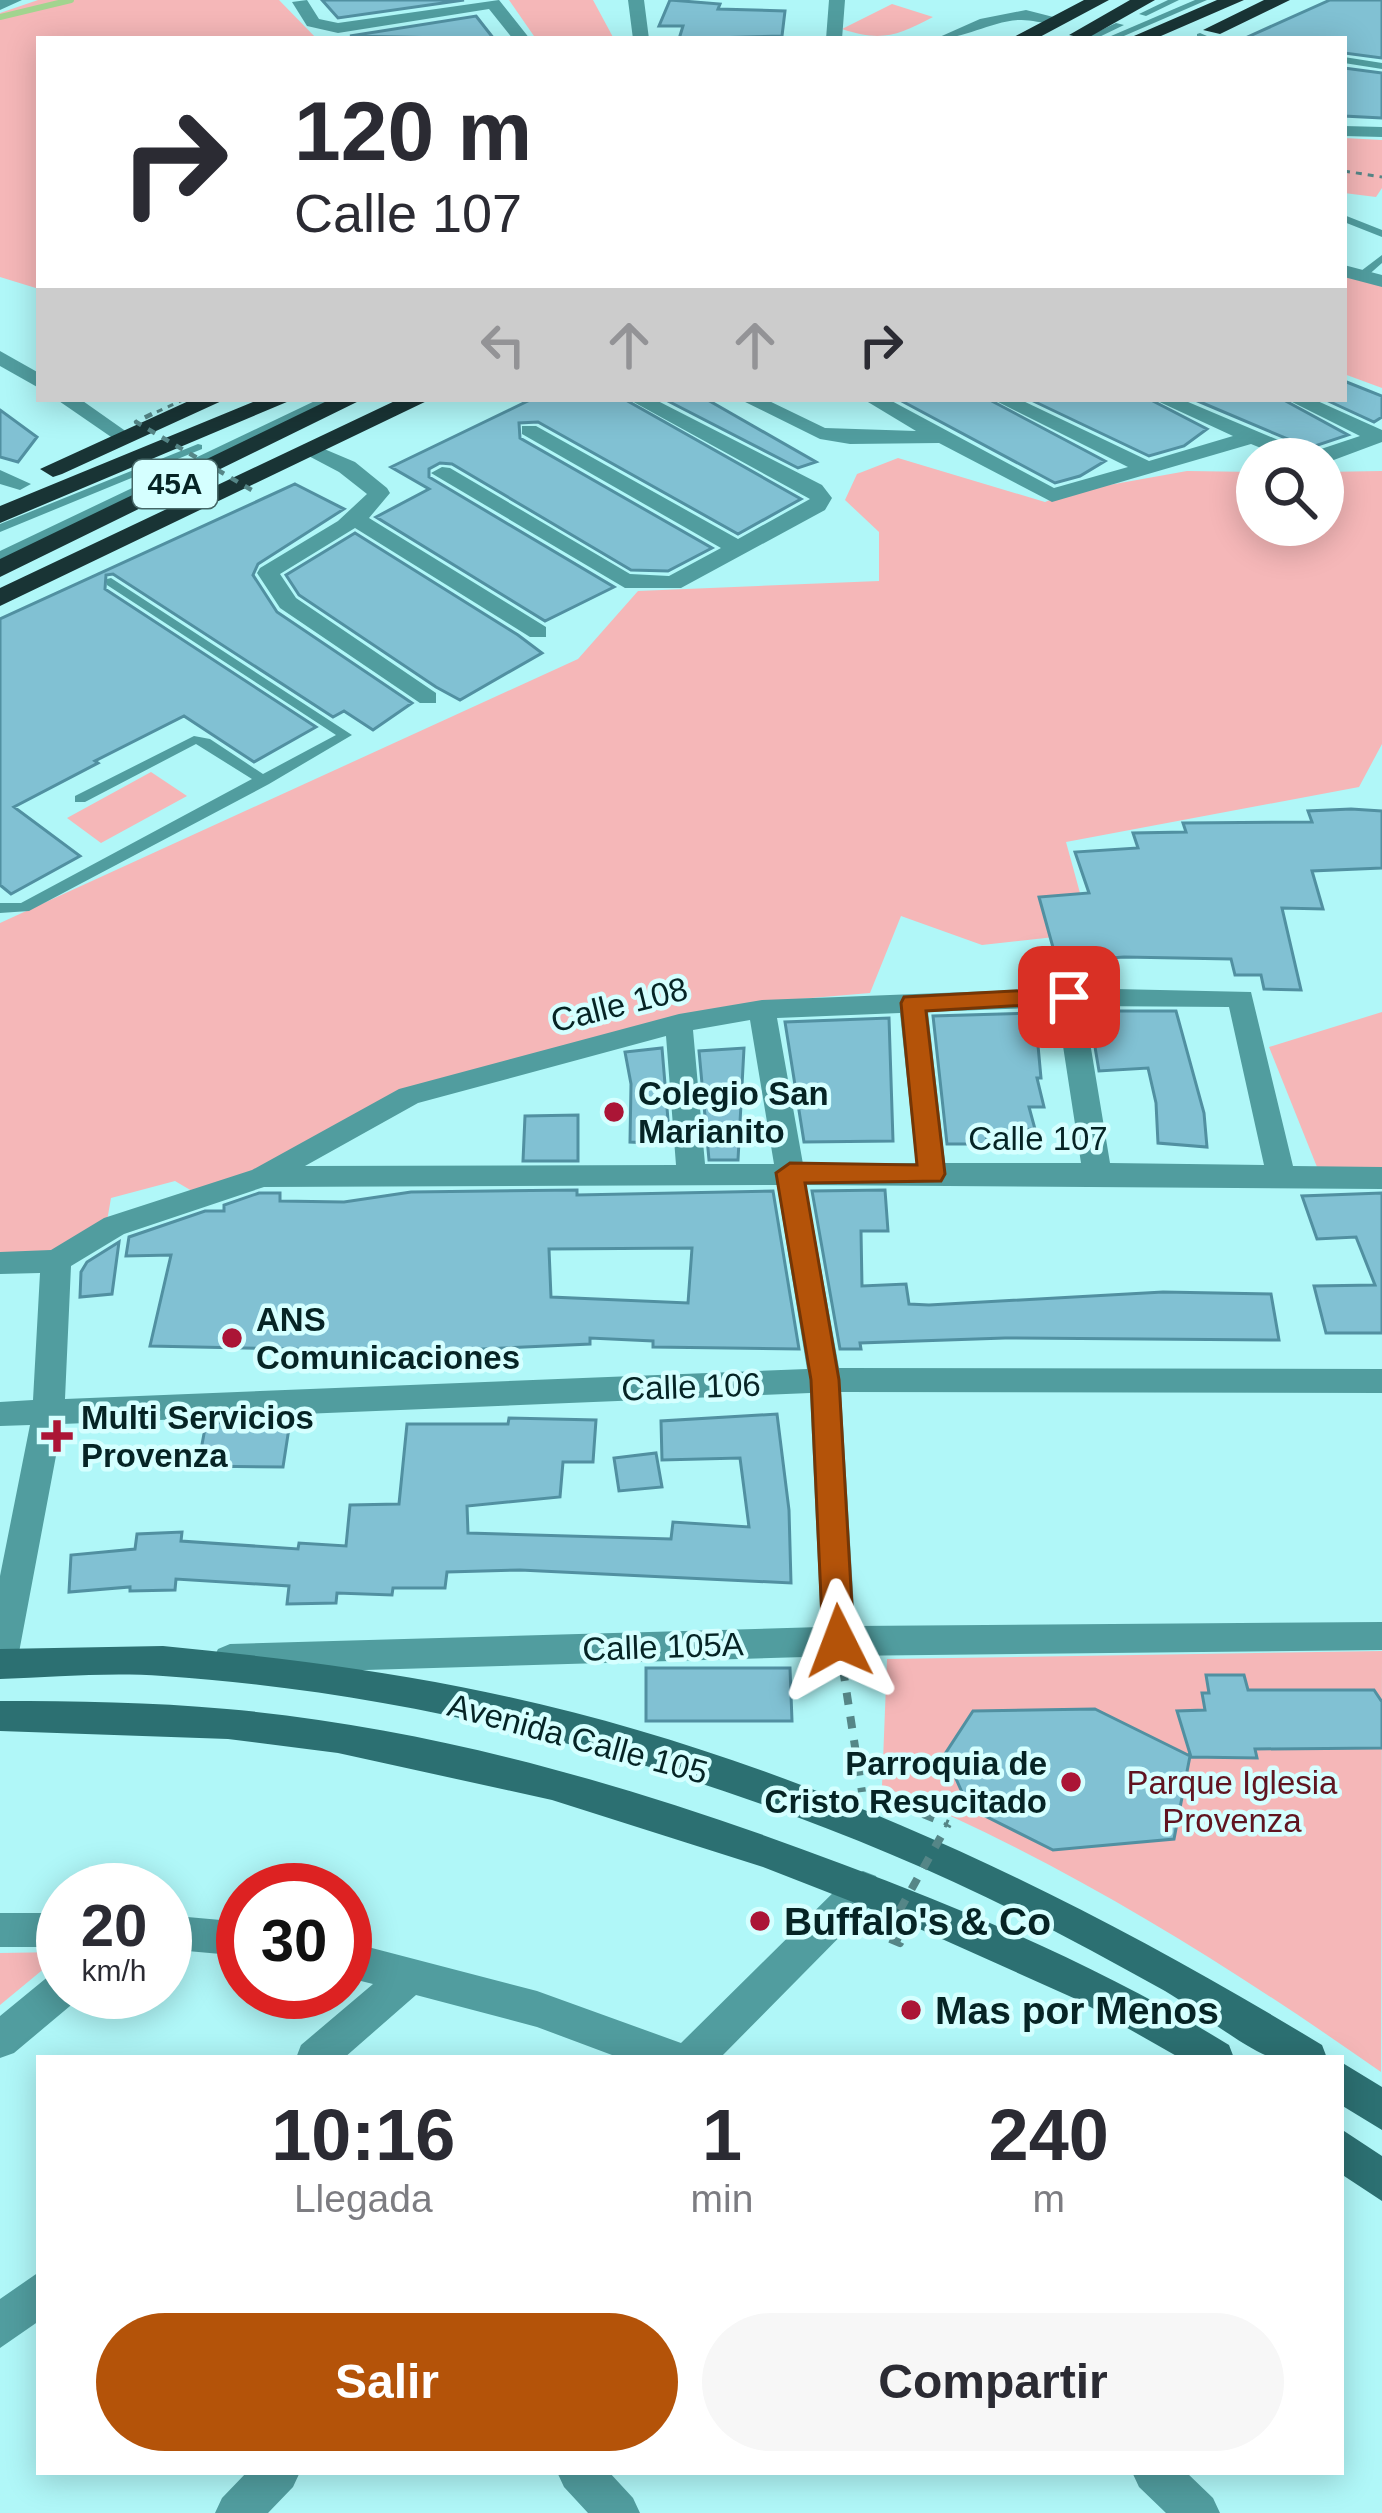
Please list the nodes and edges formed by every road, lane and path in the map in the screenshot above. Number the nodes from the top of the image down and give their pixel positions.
1 (636, 0) edge
2 (837, 0) edge
3 (1099, 0) edge
4 (1144, 0) edge
5 (1175, 0) edge
6 (1203, 0) edge
7 (1234, 0) edge
8 (1280, 0) edge
9 (300, 2) edge
10 (491, 2) edge
11 (1057, 20) junction
12 (519, 36) edge
13 (641, 36) edge
14 (834, 36) edge
15 (950, 36) edge
16 (1026, 36) edge
17 (1076, 36) edge
18 (1094, 36) edge
19 (1116, 36) edge
20 (1144, 36) edge
21 (1205, 36) edge
22 (1347, 60) edge
23 (1382, 66) edge
24 (1347, 131) edge
25 (1382, 132) edge
26 (1347, 171) edge
27 (1382, 177) edge
28 (1347, 219) edge
29 (1382, 234) edge
30 (1382, 258) edge
31 (1362, 276) edge
32 (0, 357) edge
33 (36, 380) edge
34 (71, 402) edge
35 (179, 402) edge
36 (207, 402) edge
37 (275, 402) edge
38 (295, 402) edge
39 (322, 402) edge
40 (345, 402) edge
41 (412, 402) edge
42 (644, 402) edge
43 (755, 402) edge
44 (878, 402) edge
45 (1008, 402) edge
46 (1170, 402) edge
47 (1303, 402) edge
48 (529, 430) dead end
49 (124, 437) junction
50 (939, 437) junction
51 (1248, 438) edge
52 (1236, 442) edge
53 (310, 449) junction
54 (1344, 451) edge
55 (1150, 469) junction
56 (442, 473) dead end
57 (7, 484) edge
58 (255, 492) dead end
59 (0, 515) edge
60 (357, 520) junction
61 (0, 528) edge
62 (738, 548) junction
63 (0, 556) edge
64 (0, 569) edge
65 (111, 582) dead end
66 (0, 598) edge
67 (538, 632) dead end
68 (428, 698) dead end
69 (264, 782) junction
70 (80, 799) dead end
71 (0, 908) edge
72 (1069, 997) junction
73 (913, 1003) junction
74 (762, 1009) junction
75 (679, 1023) junction
76 (790, 1173) junction
77 (1097, 1173) junction
78 (932, 1174) junction
79 (1281, 1175) junction
80 (691, 1176) junction
81 (262, 1178) junction
82 (1382, 1178) edge
83 (56, 1262) junction
84 (0, 1263) edge
85 (825, 1380) junction
86 (1382, 1381) edge
87 (0, 1414) edge
88 (48, 1414) junction
89 (1382, 1636) edge
90 (839, 1641) junction
91 (161, 1660) junction
92 (0, 1664) edge
93 (0, 1715) edge
94 (948, 1823) dead end
95 (866, 1828) junction
96 (862, 1888) junction
97 (0, 1930) edge
98 (36, 1930) edge
99 (888, 1931) dead end
100 (372, 1965) edge
101 (412, 1975) junction
102 (36, 2010) edge
103 (0, 2039) edge
104 (319, 2055) edge
105 (663, 2055) edge
106 (696, 2055) edge
107 (1209, 2055) edge
108 (1303, 2055) edge
109 (1344, 2083) edge
110 (1382, 2111) edge
111 (1344, 2151) edge
112 (1382, 2181) edge
113 (36, 2296) edge
114 (0, 2326) edge
115 (275, 2475) edge
116 (582, 2475) edge
117 (1157, 2475) edge
118 (237, 2513) edge
119 (618, 2513) edge
120 (1198, 2513) edge

1 - 13 street
2 - 14 street
3 - 11 highway
4 - 17 highway
5 - 18 lane
6 - 19 lane
7 - 20 highway
8 - 21 highway
9 - 10 street
10 - 12 street
11 - 15 street
11 - 16 highway
22 - 23 lane
24 - 25 street
26 - 27 path
28 - 29 lane
30 - 31 lane
32 - 33 street
34 - 49 street
35 - 58 path, bridge
36 - 49 highway
37 - 59 highway, 45A
38 - 61 lane
39 - 63 lane
40 - 64 highway, 45A
41 - 53 highway
42 - 62 street
43 - 50 street
44 - 50 street
45 - 55 street
46 - 51 street
47 - 54 street
48 - 62 street
49 - 57 highway
50 - 55 street
52 - 55 street
53 - 60 street
53 - 66 highway
56 - 62 street
60 - 67 street
60 - 68 street
65 - 69 lane
69 - 70 lane
69 - 71 lane
72 - 73 street, Calle 108
72 - 77 street
72 - 79 street, Calle 108
73 - 74 street, Calle 108
73 - 78 street
74 - 75 street, Calle 108
74 - 76 street
75 - 80 street
75 - 81 street, Calle 108
76 - 78 street, Calle 107
76 - 80 street, Calle 107
76 - 85 street
77 - 78 street, Calle 107
77 - 79 street, Calle 107
79 - 82 street, Calle 107
80 - 81 street, Calle 107
81 - 83 street, Calle 108
83 - 84 street
83 - 88 street
85 - 86 street, Calle 106
85 - 88 street, Calle 106
85 - 90 street
87 - 88 street, Calle 106
88 - 92 street
89 - 90 street, Calle 105A
90 - 91 street, Calle 105A
90 - 95 path
91 - 92 main road, Avenida Calle 105
91 - 95 main road, Avenida Calle 105
93 - 96 main road, Avenida Calle 105
94 - 99 path, bridge
95 - 108 main road, Avenida Calle 105
96 - 106 street
96 - 107 main road, Avenida Calle 105
97 - 98 street
100 - 101 street
101 - 104 street
101 - 105 street
102 - 103 street
109 - 110 main road
111 - 112 main road
113 - 114 street
115 - 118 street
116 - 119 street
117 - 120 street

